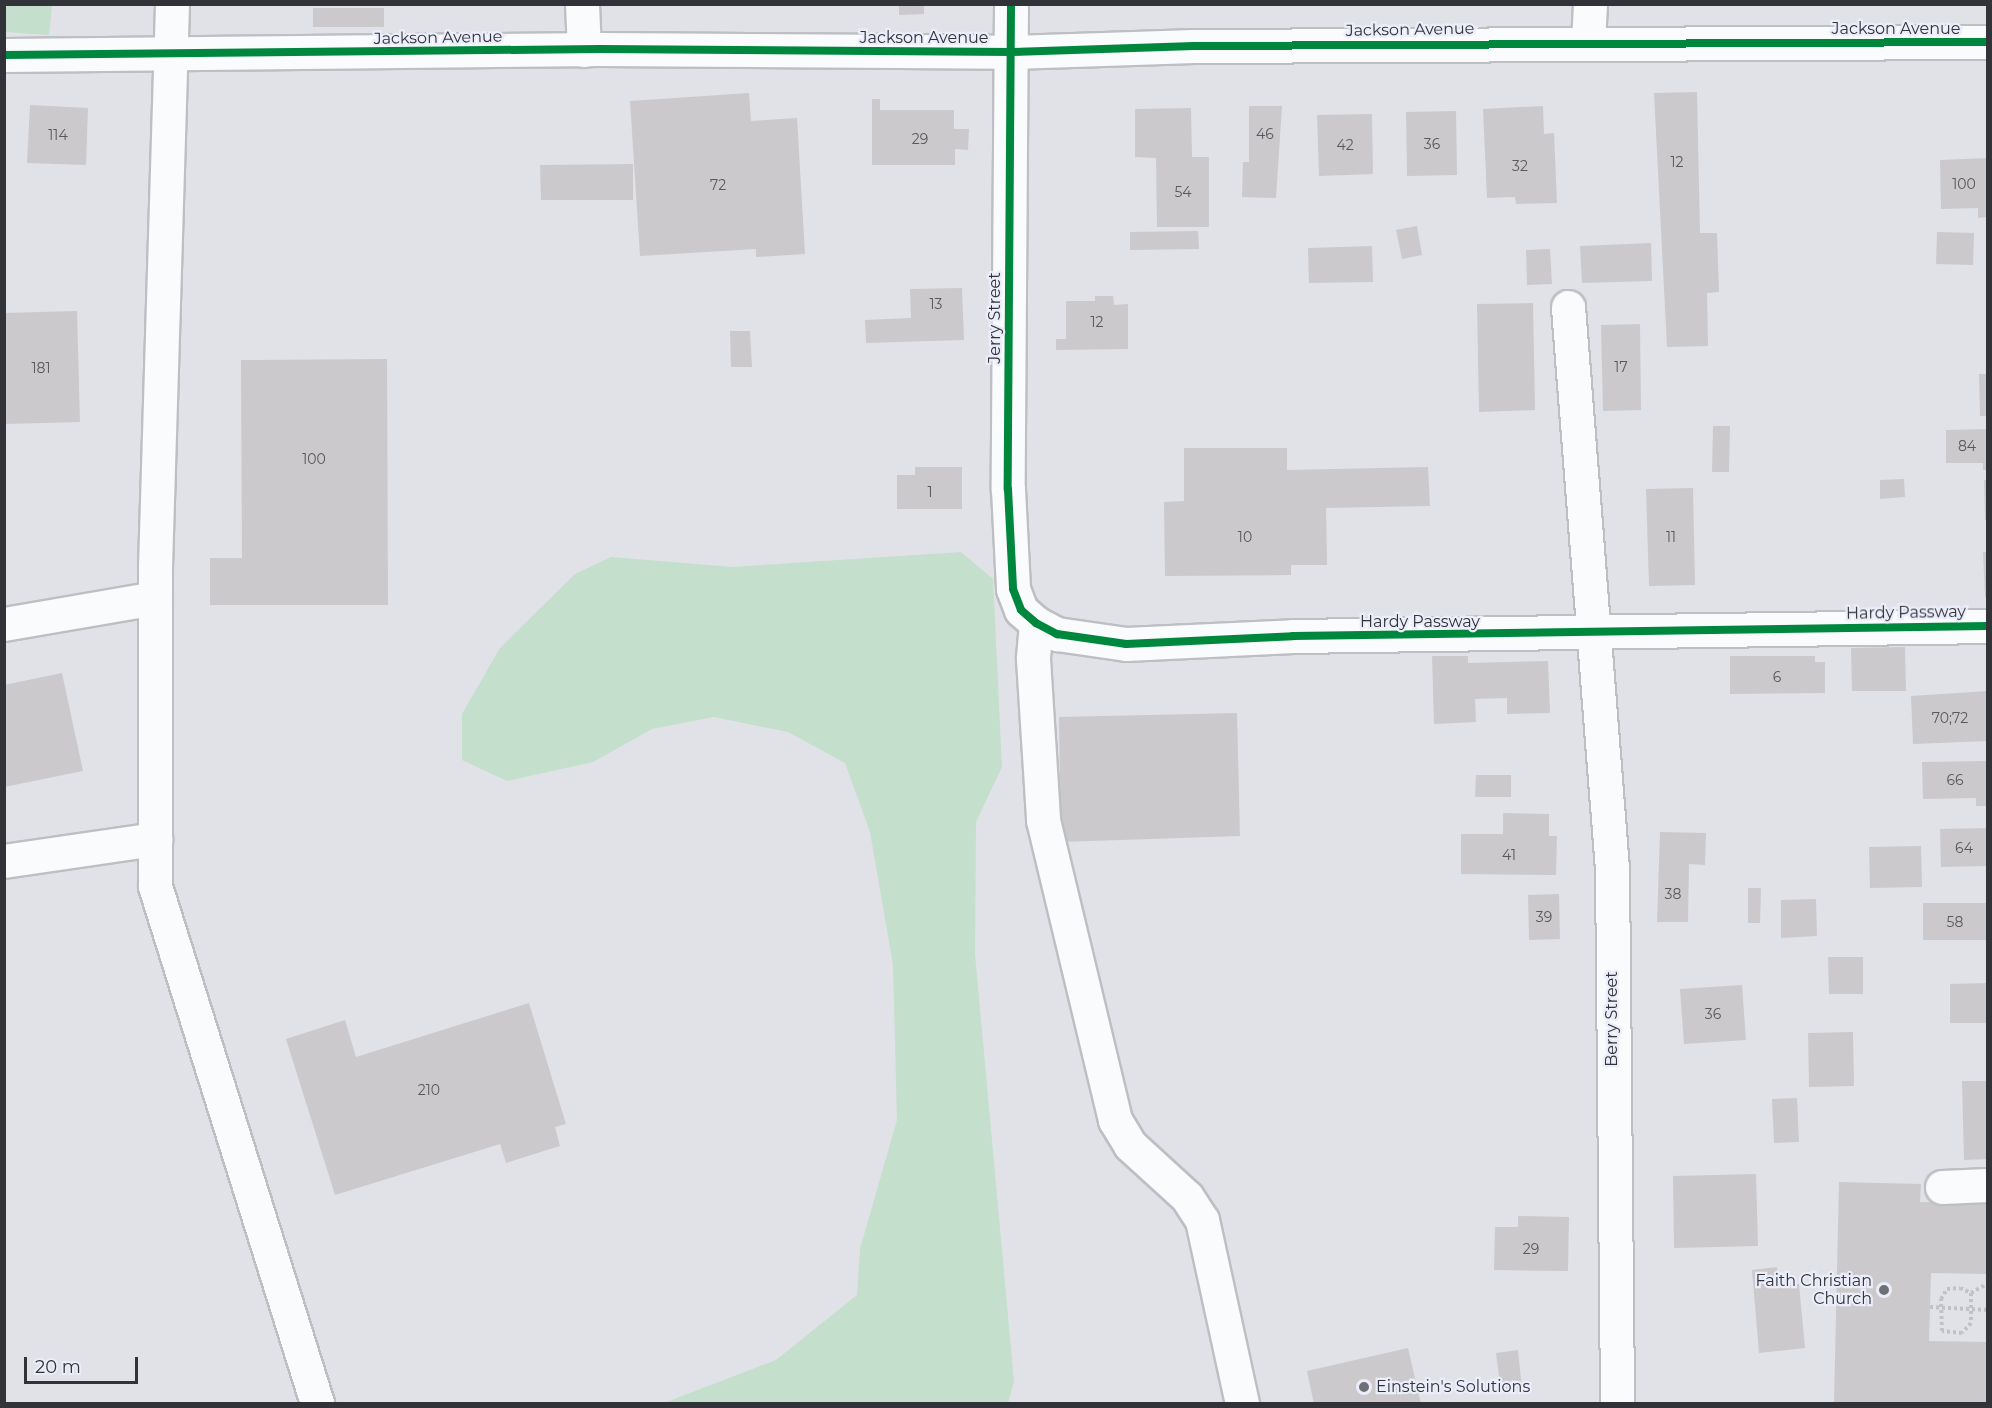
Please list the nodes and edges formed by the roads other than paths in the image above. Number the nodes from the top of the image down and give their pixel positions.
1 (172, 4) edge
2 (582, 4) edge
3 (1011, 4) edge
4 (1590, 4) edge
5 (1588, 42) junction
6 (1988, 42) edge
7 (584, 50) junction
8 (1012, 52) junction
9 (4, 55) edge
10 (173, 55) junction
11 (1568, 307) dead end
12 (155, 598) junction
13 (1036, 623) junction
14 (4, 624) edge
15 (1988, 626) edge
16 (1595, 635) junction
17 (155, 839) junction
18 (4, 861) edge
19 (1988, 1185) edge
20 (1942, 1187) dead end
21 (317, 1403) edge
22 (1242, 1404) edge
23 (1617, 1404) edge

1 - 10 street
2 - 7 street
3 - 8 street, Jerry Street
4 - 5 street
5 - 6 street, Jackson Avenue
5 - 8 street, Jackson Avenue
7 - 8 street, Jackson Avenue
7 - 10 street, Jackson Avenue
8 - 13 street, Jerry Street
9 - 10 street, Jackson Avenue
10 - 12 street
11 - 16 street, Berry Street
12 - 14 street
12 - 17 street
13 - 16 street, Hardy Passway
13 - 22 street
15 - 16 street, Hardy Passway
16 - 23 street, Berry Street
17 - 18 street
17 - 21 street
19 - 20 street

